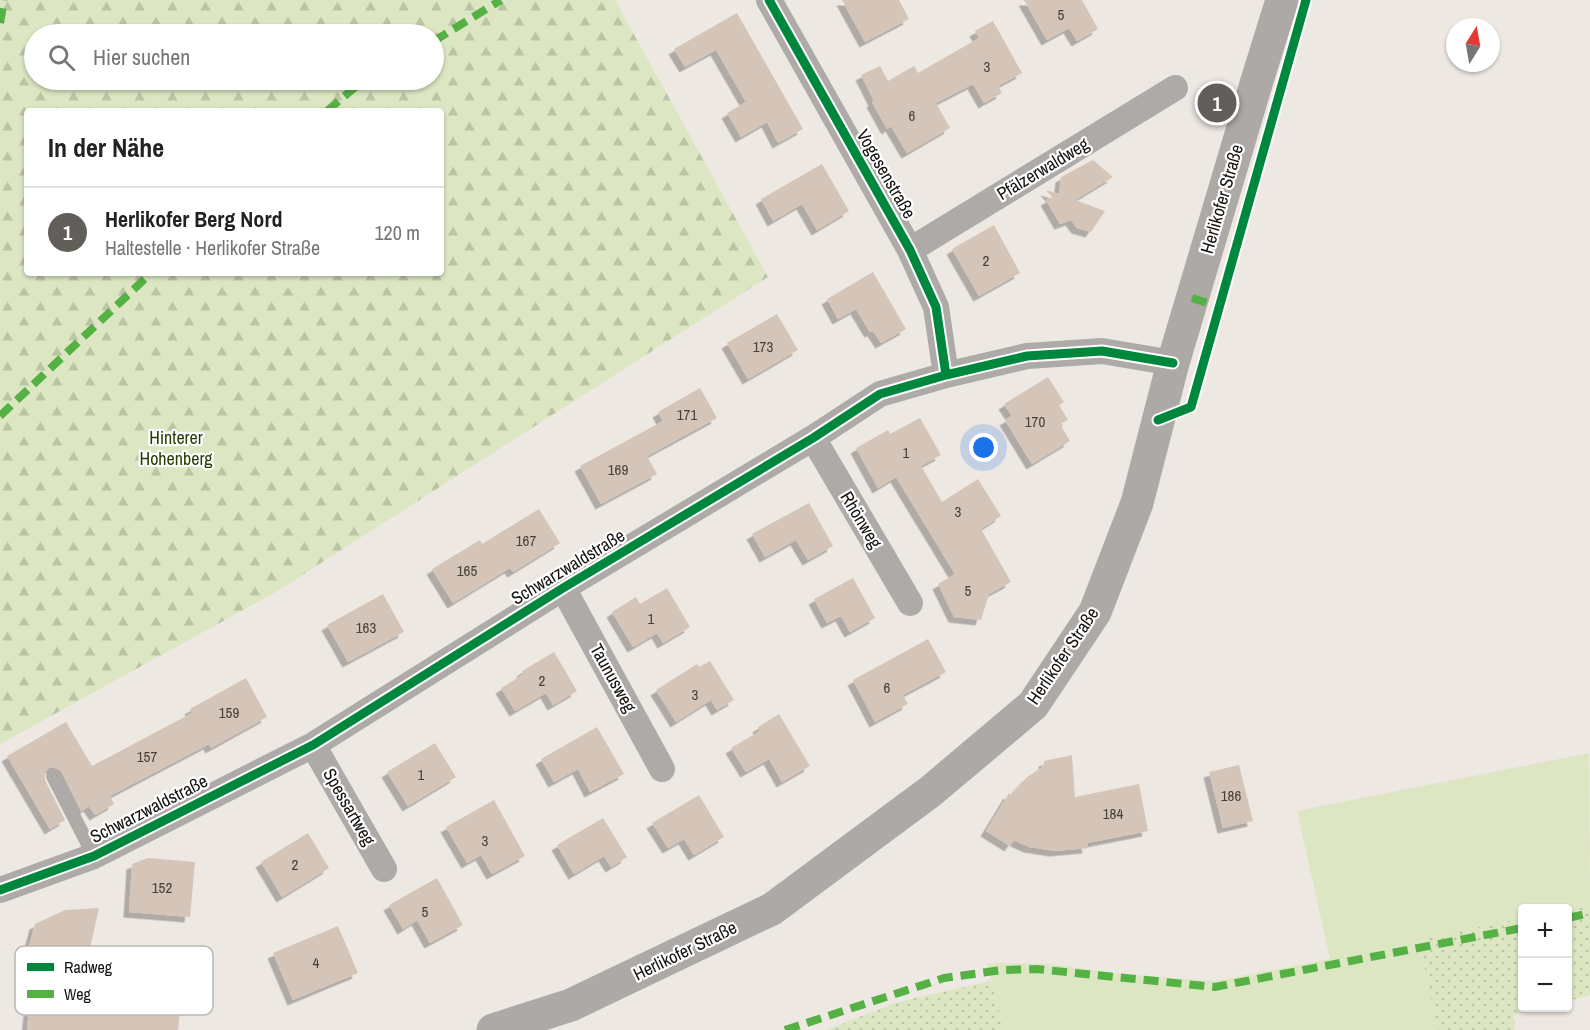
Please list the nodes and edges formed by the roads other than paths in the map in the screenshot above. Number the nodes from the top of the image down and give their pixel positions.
1 (769, 0) edge
2 (1282, 0) edge
3 (1175, 88) dead end
4 (910, 250) junction
5 (1173, 363) junction
6 (946, 375) junction
7 (813, 438) junction
8 (563, 588) junction
9 (910, 603) dead end
10 (313, 745) junction
11 (662, 769) dead end
12 (53, 776) dead end
13 (94, 856) junction
14 (384, 869) dead end
15 (0, 890) edge
16 (493, 1030) edge

1 - 4 street, Vogesenstraße
2 - 5 main road, Herlikofer Straße
3 - 4 street, Pfälzerwaldweg
4 - 6 street, Vogesenstraße
5 - 6 street, Schwarzwaldstraße
5 - 16 main road, Herlikofer Straße
6 - 7 street, Schwarzwaldstraße
7 - 8 street, Schwarzwaldstraße
7 - 9 street, Rhönweg
8 - 10 street, Schwarzwaldstraße
8 - 11 street, Taunusweg
10 - 13 street, Schwarzwaldstraße
10 - 14 street, Spessartweg
12 - 13 lane
13 - 15 street, Schwarzwaldstraße

